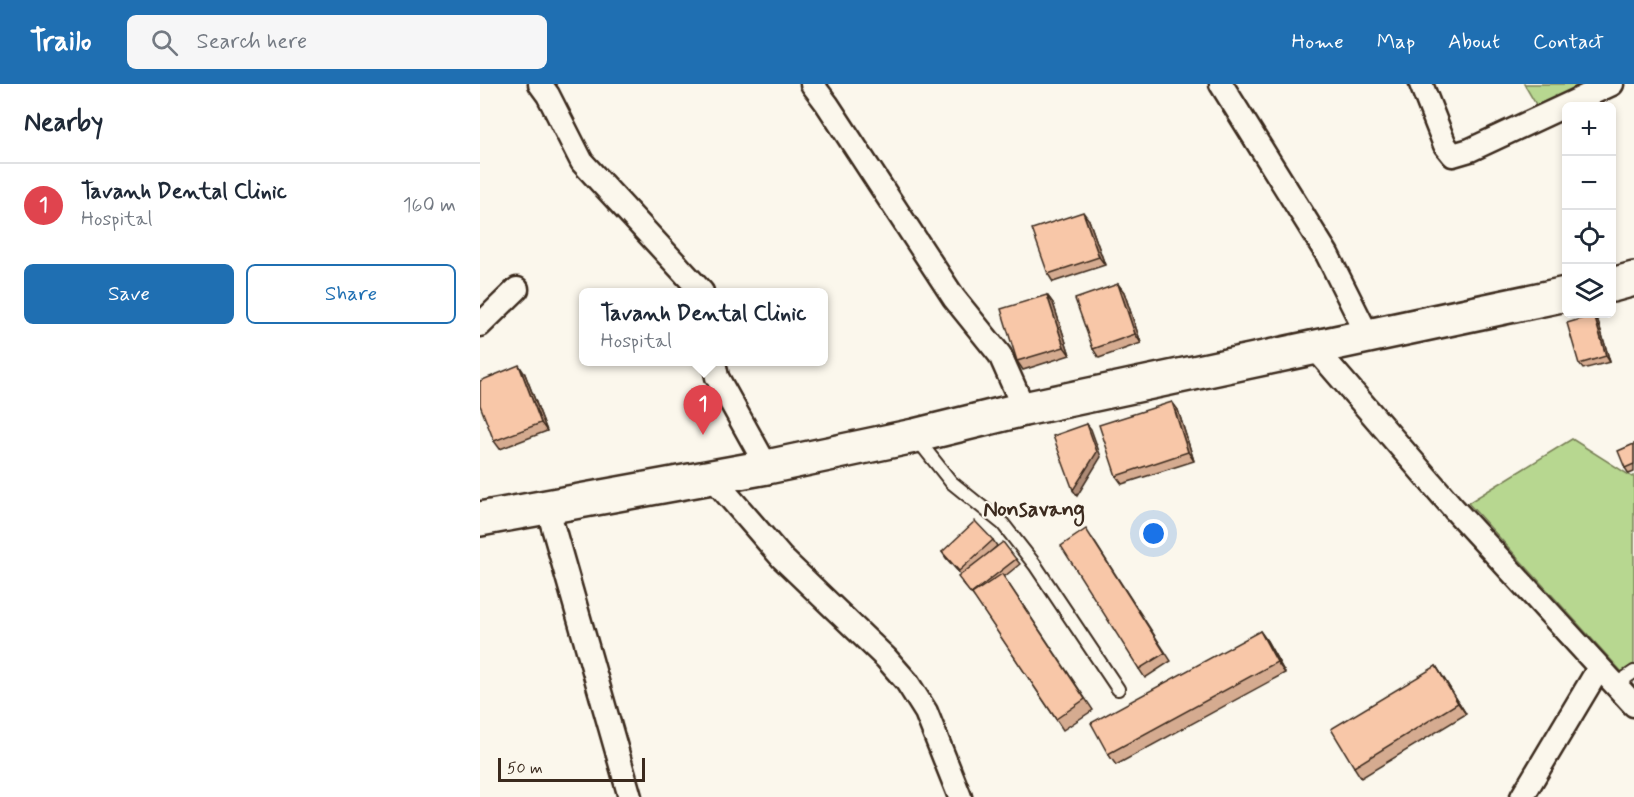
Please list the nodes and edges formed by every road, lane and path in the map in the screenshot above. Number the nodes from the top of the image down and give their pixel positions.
1 (540, 84) edge
2 (812, 84) edge
3 (1221, 84) edge
4 (1421, 84) edge
5 (1612, 84) edge
6 (1634, 279) edge
7 (1616, 284) edge
8 (698, 288) edge
9 (518, 289) dead end
10 (1562, 295) edge
11 (480, 325) edge
12 (1368, 336) junction
13 (1314, 347) junction
14 (715, 366) edge
15 (1024, 409) junction
16 (914, 436) junction
17 (767, 467) junction
18 (712, 477) junction
19 (547, 506) junction
20 (482, 513) edge
21 (1599, 668) junction
22 (1634, 672) edge
23 (1615, 685) junction
24 (1118, 689) dead end
25 (1634, 705) edge
26 (630, 797) edge
27 (960, 797) edge
28 (1522, 797) edge

1 - 8 street
2 - 15 street
3 - 12 street
4 - 5 street
6 - 7 main road
9 - 11 street
10 - 12 main road
12 - 13 main road
13 - 15 main road
13 - 21 street
14 - 17 street
15 - 16 main road
16 - 17 main road
16 - 24 lane
17 - 18 main road
18 - 19 main road
18 - 27 street
19 - 20 main road
19 - 26 street
21 - 23 street
21 - 28 street
22 - 23 lane
23 - 25 street

